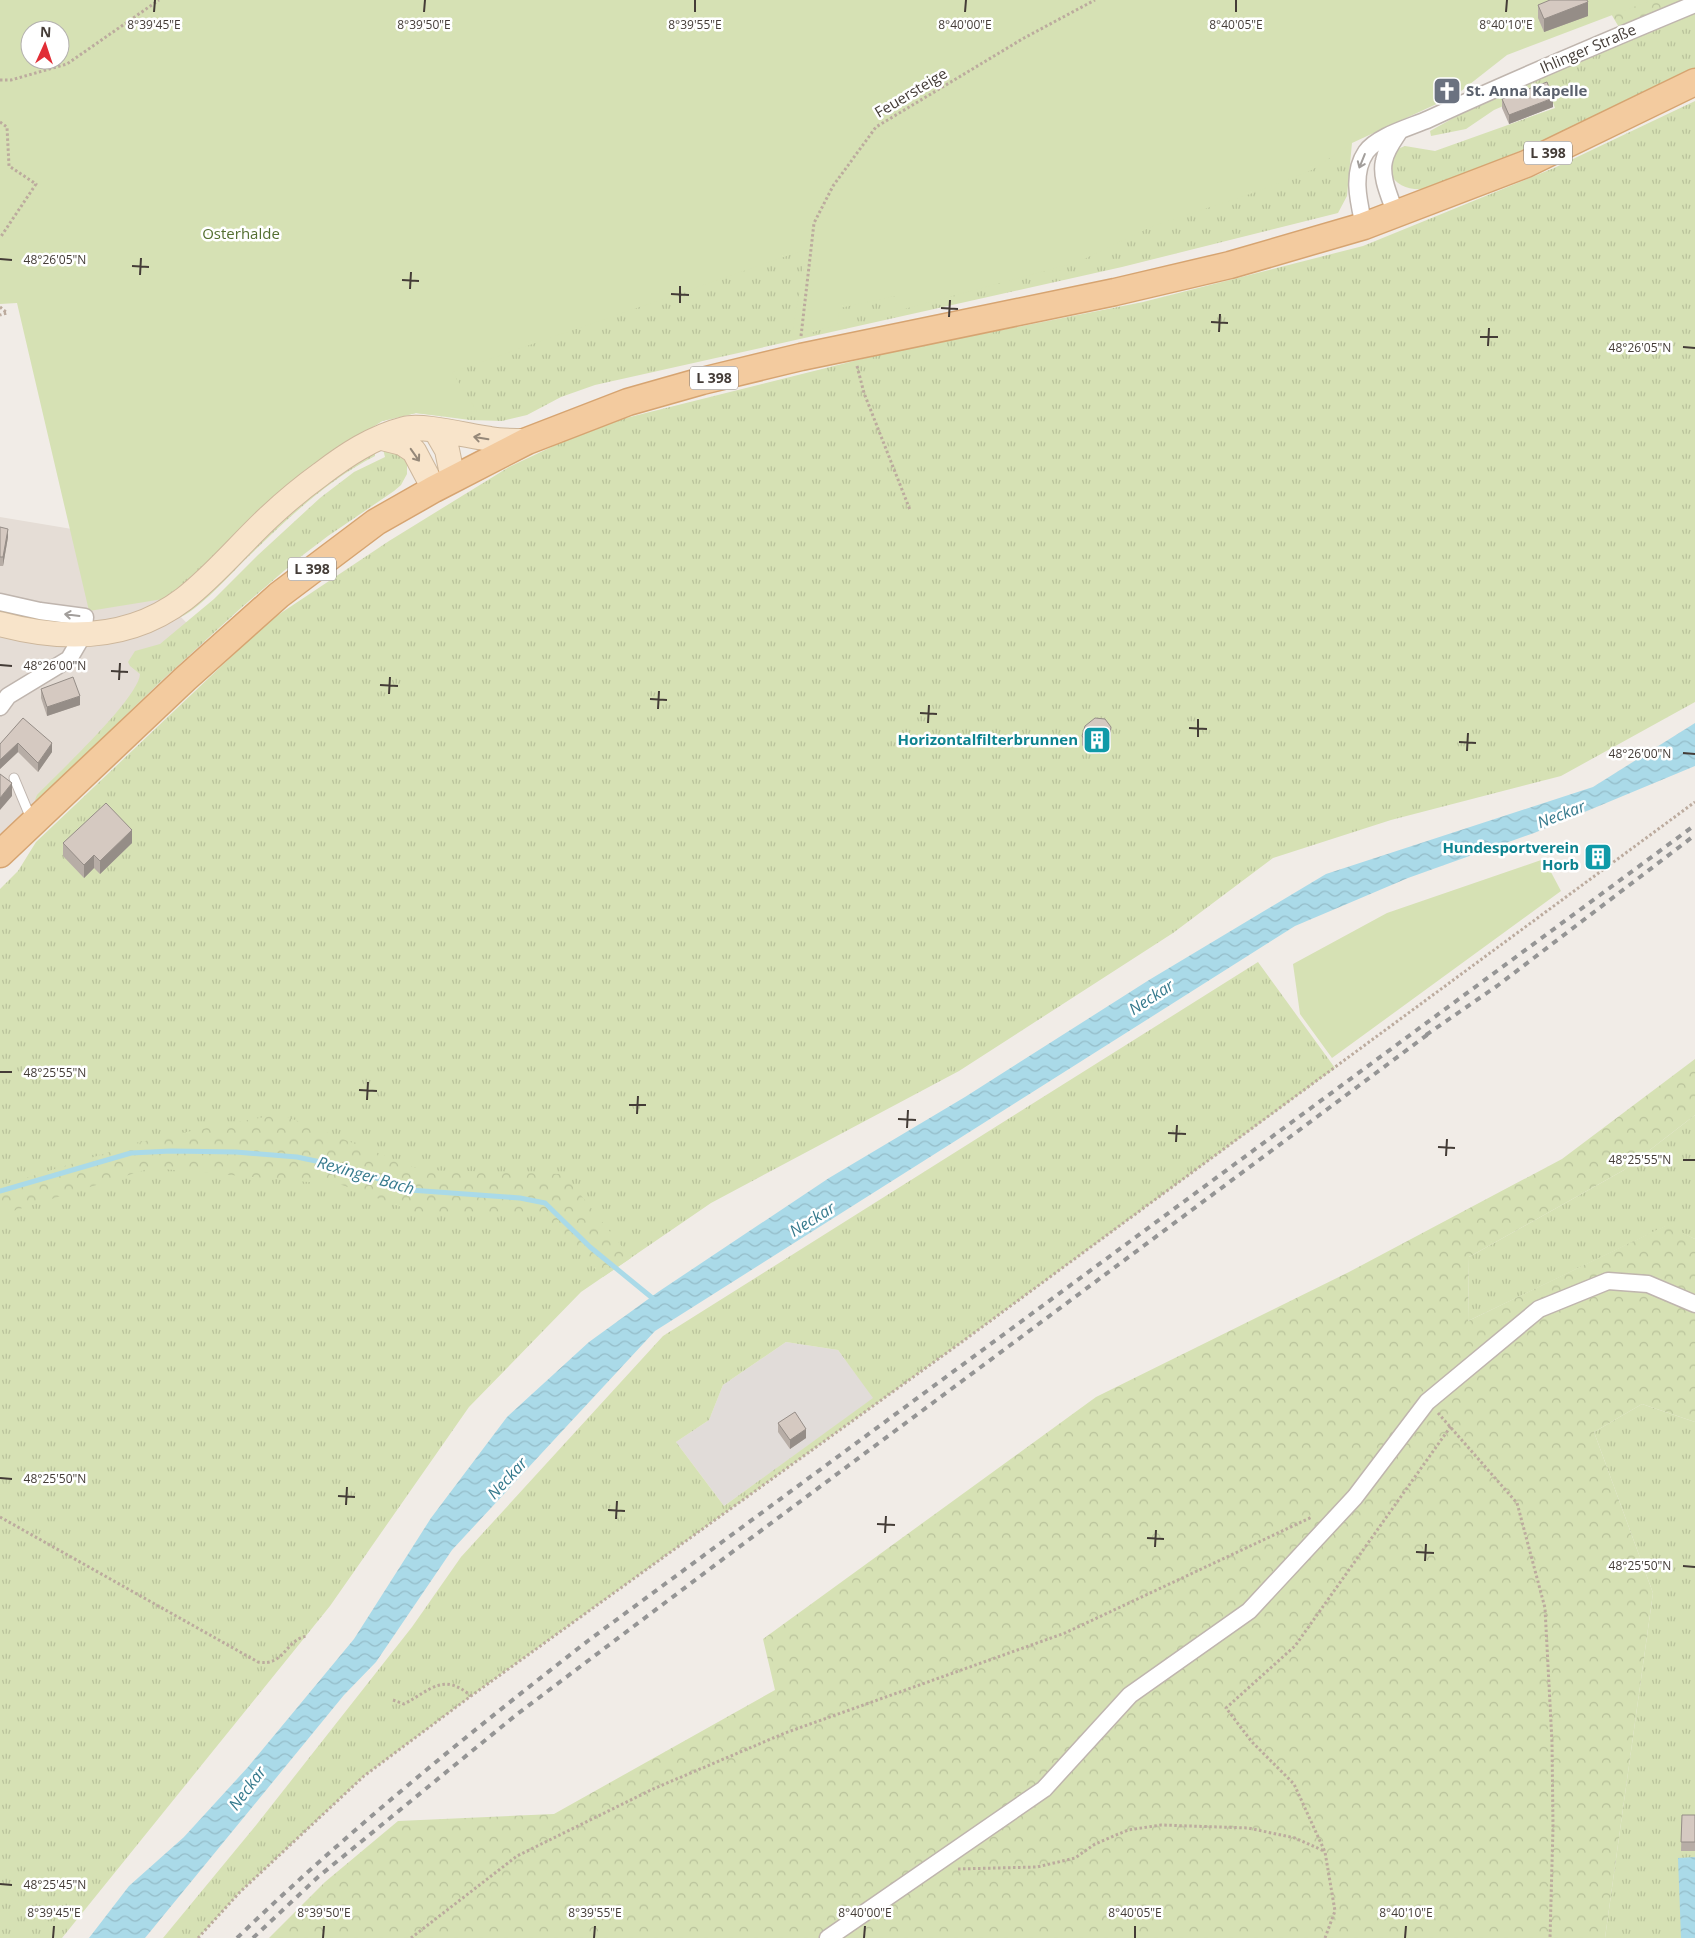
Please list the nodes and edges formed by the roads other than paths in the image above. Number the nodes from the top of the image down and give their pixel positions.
1 (1695, 4) edge
2 (1695, 82) edge
3 (1399, 132) junction
4 (1396, 215) junction
5 (1364, 226) junction
6 (436, 430) junction
7 (382, 438) junction
8 (527, 441) junction
9 (443, 484) junction
10 (0, 602) edge
11 (0, 624) edge
12 (83, 635) junction
13 (0, 707) edge
14 (14, 778) dead end
15 (33, 823) junction
16 (0, 854) edge
17 (1695, 1304) edge
18 (828, 1938) edge

1 - 3 street, Ihlinger Straße
2 - 4 main road, L 398
3 - 4 street
3 -> 5 street, Ihlinger Straße
4 - 5 main road, L 398
5 - 8 main road, L 398
6 - 7 street
8 -> 6 street
6 - 9 street
7 -> 9 street
7 - 12 street
8 - 9 main road, L 398
9 - 15 main road, L 398
12 -> 10 street
11 - 12 street
12 - 13 street
14 - 15 lane
15 - 16 main road, L 398
17 - 18 street

